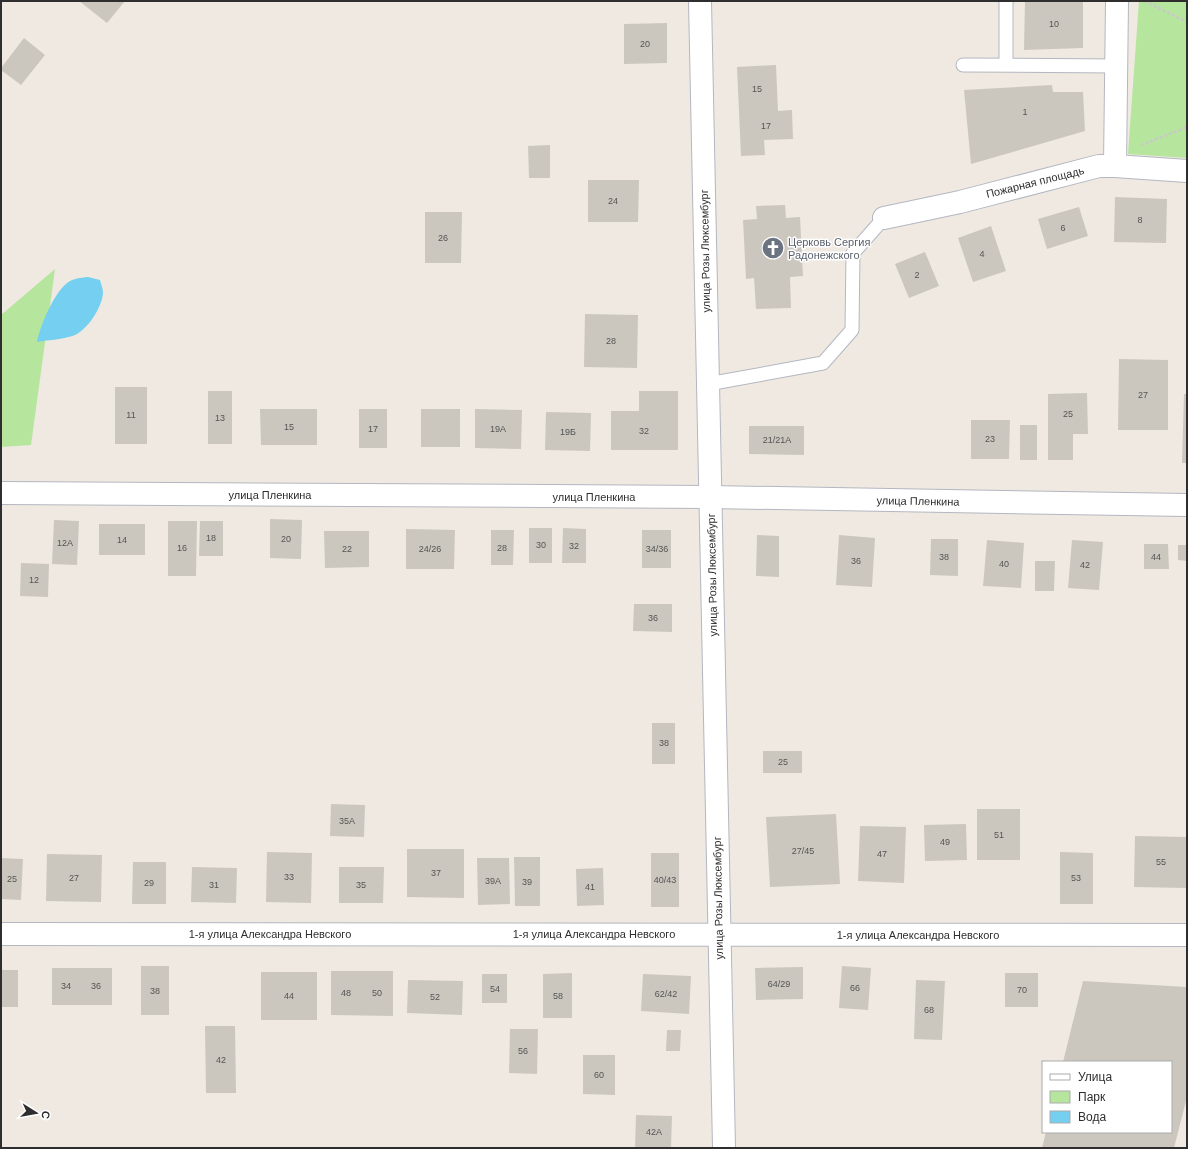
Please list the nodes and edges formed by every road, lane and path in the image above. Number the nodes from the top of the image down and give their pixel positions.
1 (700, 1) edge
2 (1006, 1) edge
3 (1117, 1) edge
4 (1145, 1) edge
5 (1187, 22) edge
6 (963, 65) dead end
7 (1006, 65) junction
8 (1116, 66) junction
9 (1187, 128) edge
10 (1115, 166) junction
11 (1187, 171) edge
12 (884, 218) joint
13 (708, 384) junction
14 (1, 493) edge
15 (710, 497) junction
16 (1187, 505) edge
17 (1, 934) edge
18 (719, 934) junction
19 (1187, 935) edge
20 (724, 1148) edge

1 - 13 street, улица Розы Люксембург
2 - 7 lane
3 - 8 street
4 - 5 path
6 - 7 lane
7 - 8 lane
8 - 10 street
9 - 10 path
10 - 11 street, Пожарная площадь
10 - 12 street, Пожарная площадь
12 - 13 lane
13 - 15 street, улица Розы Люксембург
14 - 15 street, улица Пленкина
15 - 16 street, улица Пленкина
15 - 18 street, улица Розы Люксембург
17 - 18 street, 1-я улица Александра Невского
18 - 19 street, 1-я улица Александра Невского
18 - 20 street, улица Розы Люксембург

